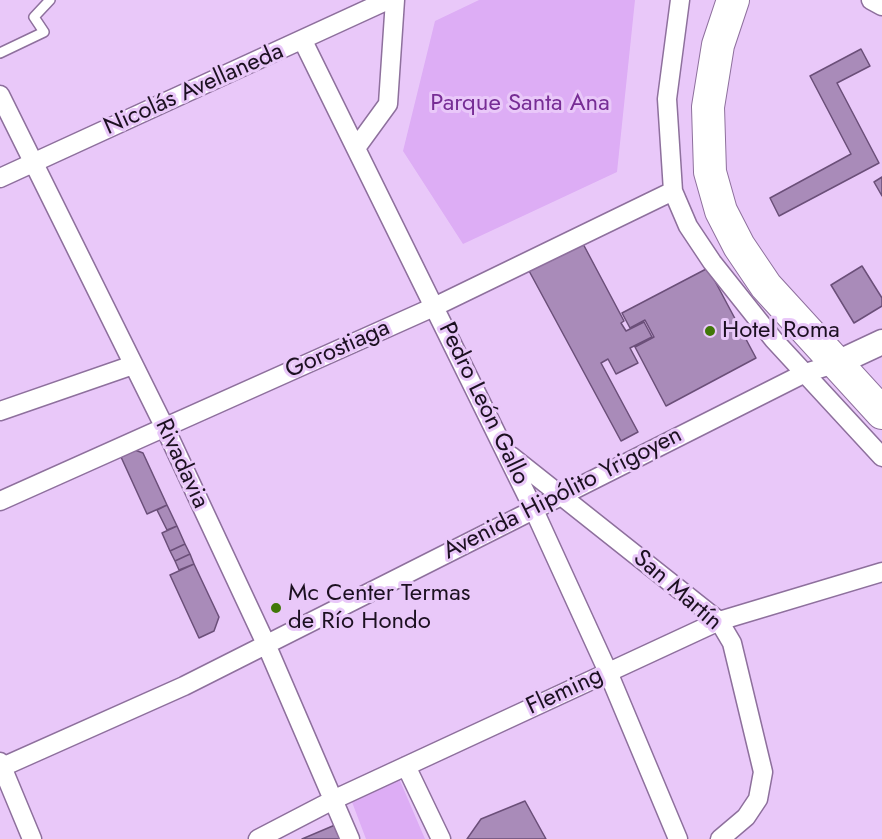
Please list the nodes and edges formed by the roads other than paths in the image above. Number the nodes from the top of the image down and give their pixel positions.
1 (50, 0) edge
2 (388, 0) edge
3 (395, 0) edge
4 (680, 0) edge
5 (733, 0) edge
6 (871, 0) edge
7 (882, 6) edge
8 (303, 41) junction
9 (0, 53) edge
10 (0, 95) edge
11 (356, 148) junction
12 (33, 163) junction
13 (0, 178) edge
14 (673, 191) junction
15 (436, 306) junction
16 (878, 350) edge
17 (835, 364) junction
18 (133, 365) junction
19 (805, 373) junction
20 (0, 411) edge
21 (882, 413) edge
22 (165, 428) junction
23 (507, 453) junction
24 (882, 457) edge
25 (561, 495) junction
26 (0, 501) edge
27 (533, 508) junction
28 (882, 573) edge
29 (718, 621) junction
30 (266, 644) junction
31 (608, 672) junction
32 (1, 766) edge
33 (406, 766) junction
34 (335, 799) junction
35 (32, 839) edge
36 (258, 839) edge
37 (351, 839) edge
38 (441, 839) edge
39 (678, 839) edge
40 (720, 839) edge

1 - 9 lane
2 - 8 street, Nicolás Avellaneda
3 - 11 street
4 - 14 street
5 - 17 highway
6 - 7 street
8 - 11 street, Pedro León Gallo
8 - 12 street, Nicolás Avellaneda
10 - 12 street, Rivadavia
11 - 15 street, Pedro León Gallo
12 - 13 street, Nicolás Avellaneda
12 - 18 street, Rivadavia
14 - 15 street, Gorostiaga
14 - 19 street
15 - 22 street, Gorostiaga
15 - 23 street, Pedro León Gallo
16 - 17 street
17 - 19 street, Avenida Hipólito Yrigoyen
17 - 21 highway
18 - 20 street
18 - 22 street, Rivadavia
19 - 24 street
19 - 25 street, Avenida Hipólito Yrigoyen
22 - 26 street, Gorostiaga
22 - 30 street, Rivadavia
23 - 25 street, San Martín
23 - 27 street, Pedro León Gallo
25 - 27 street, Avenida Hipólito Yrigoyen
25 - 29 street, San Martín
27 - 30 street, Avenida Hipólito Yrigoyen
27 - 31 street, Pedro León Gallo
28 - 29 street, Fleming
29 - 31 street, Fleming
29 - 40 street, San Martín
30 - 32 street, Avenida Hipólito Yrigoyen
30 - 34 street, Rivadavia
31 - 33 street, Fleming
31 - 39 street, Pedro León Gallo
32 - 35 street
33 - 34 street, Fleming
33 - 38 street
34 - 36 street, Fleming
34 - 37 street, Rivadavia

